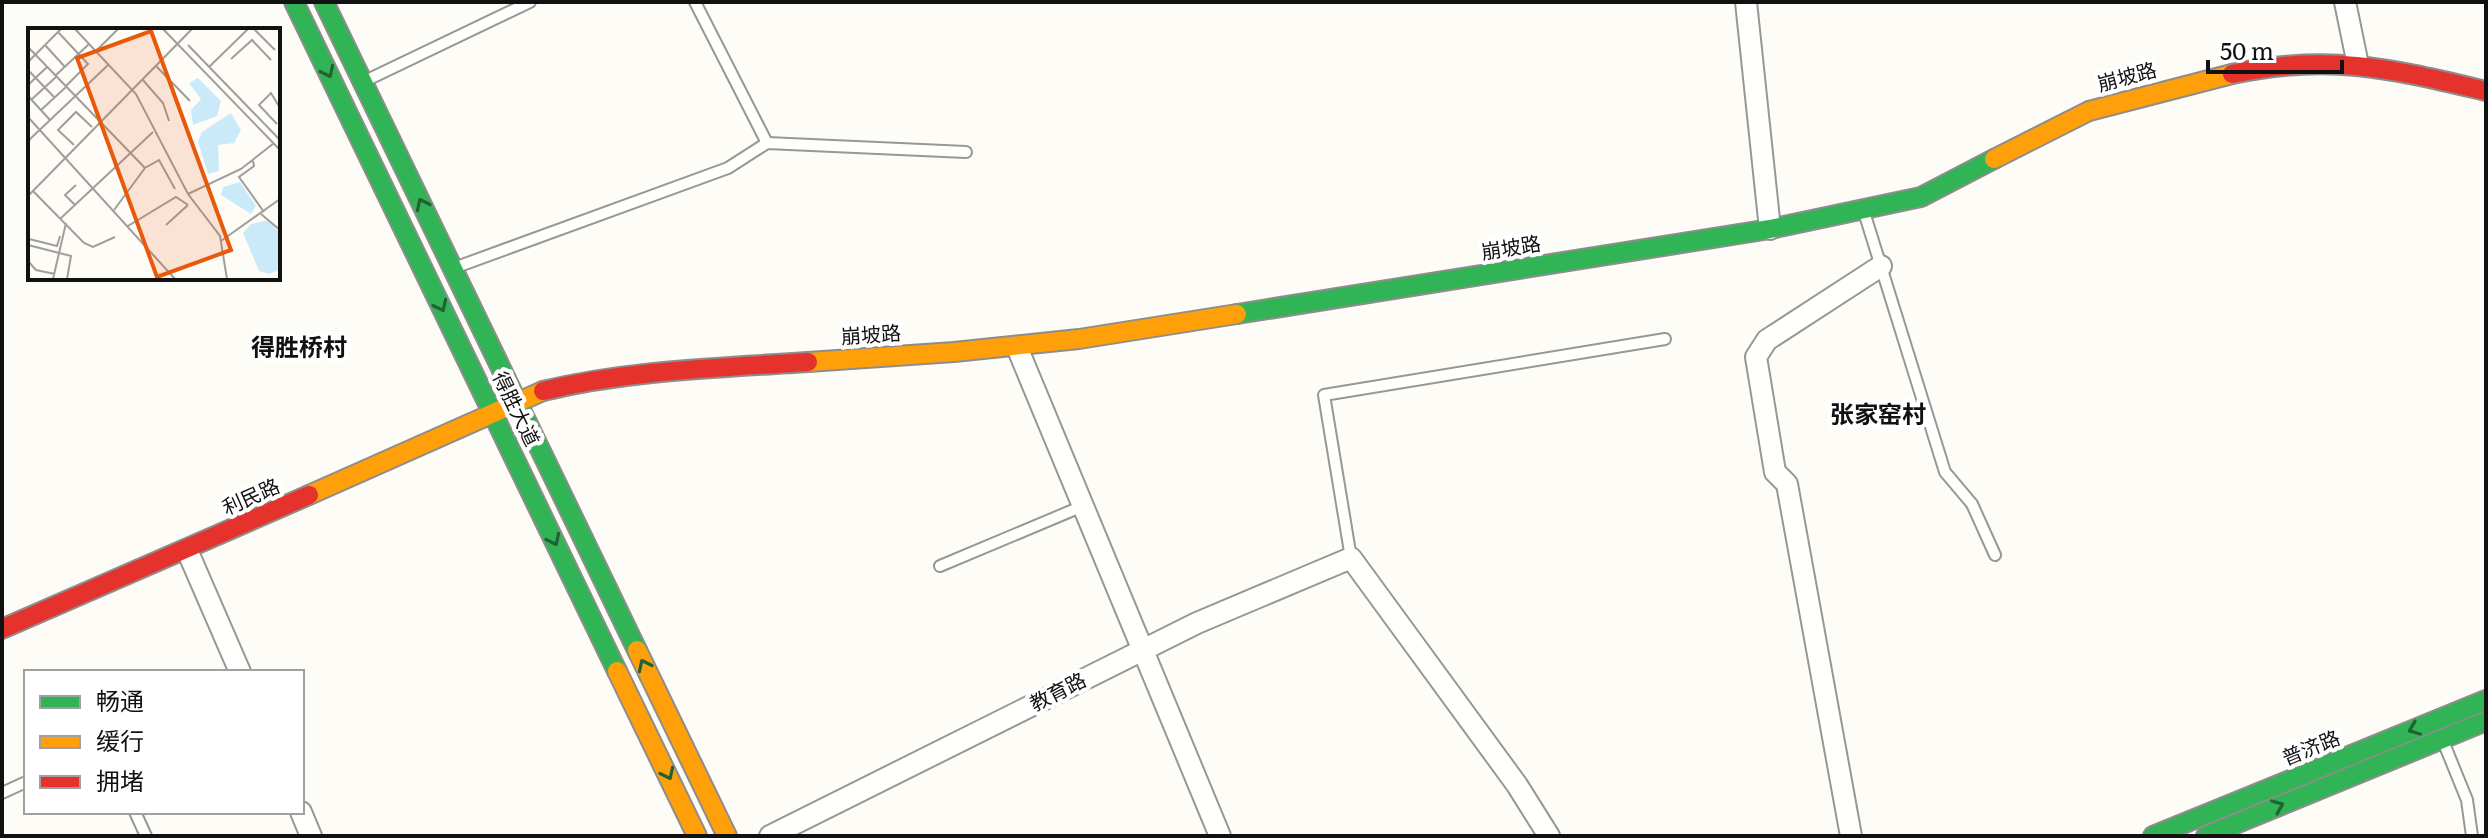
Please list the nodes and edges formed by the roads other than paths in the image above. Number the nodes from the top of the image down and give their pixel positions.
1 (294, 2) edge
2 (324, 2) edge
3 (530, 2) edge
4 (695, 2) edge
5 (1746, 2) edge
6 (2345, 2) edge
7 (2358, 65) junction
8 (363, 82) junction
9 (2486, 91) edge
10 (767, 143) junction
11 (966, 152) dead end
12 (1864, 210) junction
13 (1770, 229) junction
14 (1881, 266) junction
15 (453, 268) junction
16 (1665, 339) dead end
17 (1017, 347) junction
18 (517, 401) junction
19 (493, 412) junction
20 (1083, 506) junction
21 (187, 550) junction
22 (1995, 555) dead end
23 (1351, 558) junction
24 (940, 566) dead end
25 (3, 627) edge
26 (1142, 650) junction
27 (239, 670) edge
28 (2486, 700) edge
29 (2486, 721) edge
30 (2442, 739) junction
31 (24, 783) edge
32 (2, 793) edge
33 (136, 814) edge
34 (302, 814) edge
35 (146, 836) edge
36 (311, 836) edge
37 (697, 836) edge
38 (727, 836) edge
39 (770, 836) edge
40 (1220, 836) edge
41 (1549, 836) edge
42 (1851, 836) edge
43 (2153, 836) edge
44 (2206, 836) edge
45 (2472, 836) edge

1 -> 19 street, 得胜大道
2 - 8 street, 得胜大道
3 - 8 lane
4 - 10 lane
5 - 13 street
6 - 7 street
7 - 9 street, 崩坡路
7 - 12 street, 崩坡路
15 -> 8 street, 得胜大道
10 - 11 lane
10 - 15 lane
12 - 13 street, 崩坡路
12 - 14 lane
13 - 17 street, 崩坡路
14 - 22 lane
14 - 42 street
15 - 18 street, 得胜大道
16 - 23 lane
17 - 18 street, 崩坡路
17 - 20 street
18 - 19 street, 利民路
38 -> 18 street, 得胜大道
19 - 21 street, 利民路
19 -> 37 street, 得胜大道
20 - 24 lane
20 - 26 street
21 - 25 street, 利民路
21 - 27 street
23 - 26 street, 教育路
23 - 41 street
26 - 39 street, 教育路
26 - 40 street
28 -> 43 street, 普济路
29 - 30 street, 普济路
44 -> 30 street, 普济路
30 - 45 lane
31 - 32 lane
33 - 35 lane
34 - 36 street

